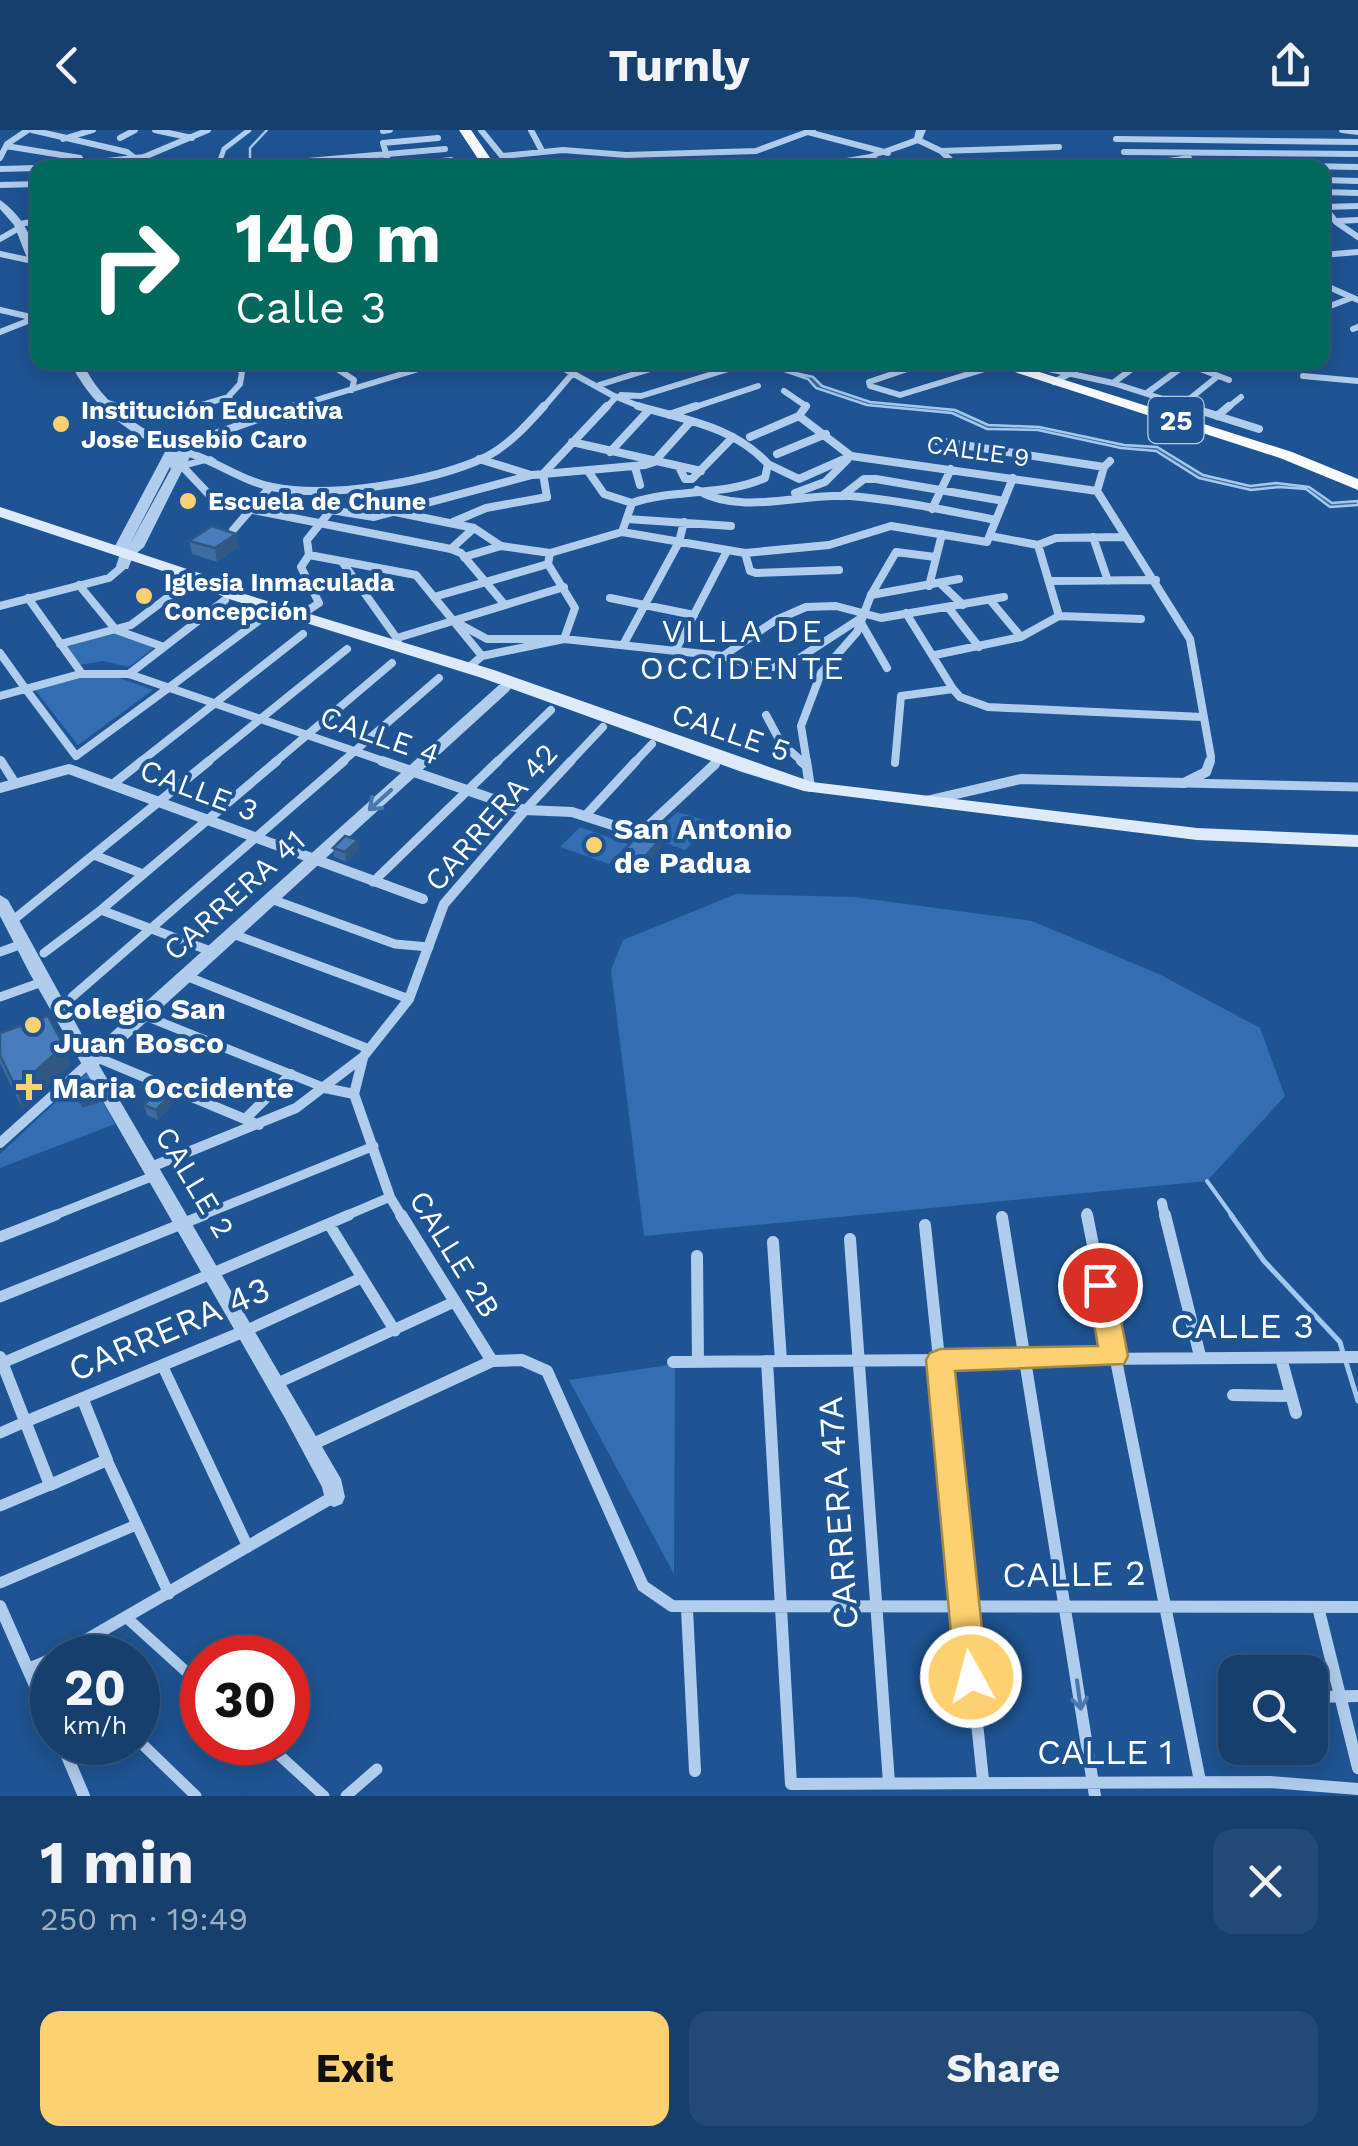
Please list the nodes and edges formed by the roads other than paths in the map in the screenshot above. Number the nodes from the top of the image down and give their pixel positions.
1 (30, 130) edge
2 (93, 130) edge
3 (135, 130) edge
4 (155, 130) edge
5 (208, 130) edge
6 (248, 130) edge
7 (465, 130) edge
8 (481, 130) edge
9 (531, 130) edge
10 (1112, 130) edge
11 (1222, 130) edge
12 (1297, 130) edge
13 (1342, 130) edge
14 (810, 131) edge
15 (1358, 132) edge
16 (436, 134) edge
17 (920, 135) edge
18 (120, 138) dead end
19 (193, 138) junction
20 (62, 139) junction
21 (1116, 139) junction
22 (1228, 140) junction
23 (1298, 141) junction
24 (1358, 143) edge
25 (4, 144) edge
26 (1059, 147) dead end
27 (444, 149) junction
28 (542, 151) junction
29 (940, 151) junction
30 (888, 152) junction
31 (1124, 152) junction
32 (1220, 153) junction
33 (1236, 153) junction
34 (384, 154) junction
35 (1300, 154) junction
36 (1358, 154) edge
37 (1, 156) edge
38 (872, 156) junction
39 (140, 158) junction
40 (69, 160) edge
41 (116, 160) edge
42 (145, 160) edge
43 (220, 160) edge
44 (337, 160) edge
45 (387, 160) edge
46 (451, 160) edge
47 (484, 160) edge
48 (845, 160) edge
49 (876, 160) edge
50 (950, 160) edge
51 (1135, 160) edge
52 (1179, 160) edge
53 (1302, 160) edge
54 (1330, 167) edge
55 (1358, 167) edge
56 (30, 168) edge
57 (0, 169) edge
58 (1330, 180) edge
59 (1358, 181) edge
60 (30, 184) edge
61 (0, 185) edge
62 (1330, 192) edge
63 (1358, 193) edge
64 (0, 203) edge
65 (1330, 206) edge
66 (1358, 206) edge
67 (1330, 213) edge
68 (1358, 220) edge
69 (1330, 222) edge
70 (1337, 222) junction
71 (30, 223) edge
72 (20, 226) junction
73 (1358, 237) edge
74 (0, 238) edge
75 (1358, 252) edge
76 (30, 253) edge
77 (0, 254) edge
78 (1330, 254) edge
79 (30, 265) edge
80 (1330, 288) edge
81 (1358, 288) edge
82 (1342, 294) junction
83 (1355, 299) edge
84 (1330, 306) dead end
85 (0, 310) edge
86 (30, 316) edge
87 (30, 320) edge
88 (0, 332) edge
89 (79, 370) edge
90 (240, 370) edge
91 (339, 370) edge
92 (416, 370) edge
93 (566, 370) edge
94 (647, 370) edge
95 (725, 370) edge
96 (904, 370) edge
97 (977, 370) edge
98 (1034, 370) edge
99 (1053, 370) edge
100 (1073, 370) edge
101 (1130, 370) edge
102 (1177, 370) edge
103 (1201, 370) edge
104 (1069, 372) junction
105 (573, 373) junction
106 (1218, 376) junction
107 (1303, 376) dead end
108 (1229, 380) dead end
109 (1358, 381) edge
110 (1054, 382) junction
111 (1113, 383) junction
112 (599, 385) junction
113 (758, 386) dead end
114 (352, 390) junction
115 (784, 391) dead end
116 (1147, 394) junction
117 (613, 395) junction
118 (1241, 396) dead end
119 (228, 397) junction
120 (105, 402) junction
121 (1182, 404) junction
122 (650, 410) junction
123 (667, 416) junction
124 (798, 416) junction
125 (1217, 416) junction
126 (251, 419) junction
127 (690, 422) junction
128 (1259, 429) dead end
129 (826, 434) junction
130 (733, 437) junction
131 (750, 437) dead end
132 (200, 439) junction
133 (931, 440) dead end
134 (572, 442) junction
135 (610, 452) junction
136 (1008, 452) junction
137 (777, 454) dead end
138 (179, 455) junction
139 (851, 456) junction
140 (479, 458) junction
141 (654, 462) junction
142 (634, 467) junction
143 (679, 467) junction
144 (506, 468) junction
145 (768, 469) junction
146 (951, 469) junction
147 (588, 471) junction
148 (700, 471) junction
149 (543, 474) junction
150 (532, 475) junction
151 (998, 476) junction
152 (1012, 478) junction
153 (503, 482) junction
154 (640, 485) dead end
155 (1358, 485) edge
156 (270, 486) junction
157 (698, 490) junction
158 (941, 490) junction
159 (317, 491) junction
160 (1097, 492) junction
161 (842, 496) junction
162 (546, 497) joint
163 (765, 500) junction
164 (1004, 501) junction
165 (632, 503) junction
166 (932, 509) junction
167 (251, 510) junction
168 (331, 510) junction
169 (0, 512) edge
170 (395, 512) junction
171 (627, 519) junction
172 (996, 520) junction
173 (453, 522) junction
174 (684, 522) junction
175 (317, 524) junction
176 (0, 525) edge
177 (731, 526) dead end
178 (474, 528) junction
179 (233, 530) edge
180 (622, 532) junction
181 (942, 534) junction
182 (1093, 537) junction
183 (1124, 537) junction
184 (64, 539) junction
185 (989, 539) junction
186 (678, 542) junction
187 (1038, 545) junction
188 (502, 546) junction
189 (451, 549) junction
190 (727, 551) junction
191 (125, 552) junction
192 (550, 553) junction
193 (744, 553) junction
194 (309, 555) junction
195 (464, 557) junction
196 (935, 557) junction
197 (344, 563) junction
198 (548, 564) junction
199 (838, 570) dead end
200 (959, 579) dead end
201 (1050, 580) junction
202 (1108, 580) junction
203 (1156, 580) junction
204 (486, 583) junction
205 (941, 584) junction
206 (79, 585) junction
207 (183, 586) junction
208 (929, 586) junction
209 (564, 587) junction
210 (871, 595) junction
211 (434, 596) junction
212 (1004, 597) dead end
213 (28, 598) junction
214 (610, 598) dead end
215 (226, 600) junction
216 (990, 600) junction
217 (963, 604) junction
218 (505, 605) junction
219 (0, 606) edge
220 (645, 606) junction
221 (948, 607) junction
222 (269, 613) junction
223 (906, 613) junction
224 (694, 615) junction
225 (1058, 616) junction
226 (1140, 619) dead end
227 (452, 620) junction
228 (860, 620) junction
229 (302, 625) junction
230 (116, 630) junction
231 (1021, 637) junction
232 (564, 639) junction
233 (60, 644) junction
234 (623, 645) junction
235 (164, 647) junction
236 (979, 647) junction
237 (346, 649) dead end
238 (397, 649) junction
239 (675, 651) junction
240 (0, 653) edge
241 (934, 655) junction
242 (723, 656) junction
243 (475, 662) junction
244 (886, 668) dead end
245 (80, 672) junction
246 (129, 674) junction
247 (440, 678) dead end
248 (25, 688) junction
249 (504, 688) junction
250 (168, 689) junction
251 (957, 693) junction
252 (0, 696) edge
253 (214, 705) junction
254 (551, 710) dead end
255 (766, 715) dead end
256 (1202, 717) junction
257 (259, 720) junction
258 (603, 728) dead end
259 (307, 737) junction
260 (652, 744) dead end
261 (356, 754) junction
262 (0, 760) edge
263 (715, 764) junction
264 (895, 764) dead end
265 (808, 766) junction
266 (410, 772) junction
267 (15, 783) junction
268 (1184, 783) junction
269 (112, 784) junction
270 (810, 787) junction
271 (1358, 787) edge
272 (0, 788) edge
273 (469, 791) junction
274 (924, 801) junction
275 (158, 803) junction
276 (525, 810) junction
277 (585, 816) junction
278 (208, 820) junction
279 (258, 838) junction
280 (1358, 842) edge
281 (1358, 851) edge
282 (94, 855) junction
283 (314, 860) junction
284 (143, 874) junction
285 (373, 882) junction
286 (271, 899) junction
287 (423, 900) dead end
288 (4, 910) edge
289 (101, 910) junction
290 (153, 930) junction
291 (233, 934) junction
292 (22, 944) junction
293 (429, 947) junction
294 (0, 952) edge
295 (44, 952) dead end
296 (213, 952) junction
297 (186, 976) junction
298 (42, 982) junction
299 (0, 997) edge
300 (72, 998) dead end
301 (409, 999) junction
302 (143, 1015) junction
303 (366, 1053) junction
304 (93, 1060) junction
305 (291, 1074) junction
306 (325, 1088) junction
307 (354, 1094) junction
308 (245, 1119) junction
309 (259, 1125) junction
310 (0, 1143) edge
311 (374, 1146) junction
312 (153, 1171) junction
313 (390, 1197) junction
314 (1162, 1203) dead end
315 (1087, 1213) dead end
316 (1002, 1217) dead end
317 (184, 1222) junction
318 (328, 1224) junction
319 (925, 1225) dead end
320 (0, 1237) edge
321 (850, 1239) dead end
322 (773, 1242) dead end
323 (698, 1256) dead end
324 (214, 1274) junction
325 (361, 1278) junction
326 (0, 1297) edge
327 (454, 1302) junction
328 (245, 1331) junction
329 (395, 1331) junction
330 (1114, 1356) junction
331 (1200, 1356) junction
332 (1024, 1357) junction
333 (1355, 1357) edge
334 (1281, 1358) junction
335 (857, 1360) junction
336 (940, 1360) junction
337 (1, 1361) edge
338 (492, 1361) junction
339 (774, 1361) junction
340 (673, 1362) dead end
341 (698, 1362) junction
342 (162, 1367) junction
343 (278, 1383) junction
344 (1232, 1395) dead end
345 (1291, 1396) junction
346 (83, 1400) junction
347 (1296, 1413) dead end
348 (27, 1421) junction
349 (0, 1432) edge
350 (311, 1445) junction
351 (107, 1460) junction
352 (50, 1484) junction
353 (334, 1497) joint
354 (0, 1506) edge
355 (136, 1525) junction
356 (248, 1547) junction
357 (0, 1583) edge
358 (170, 1594) junction
359 (1165, 1605) junction
360 (0, 1606) edge
361 (1066, 1606) junction
362 (1318, 1607) junction
363 (1358, 1607) edge
364 (680, 1608) junction
365 (963, 1608) junction
366 (779, 1610) junction
367 (876, 1610) junction
368 (127, 1618) junction
369 (96, 1635) edge
370 (180, 1666) edge
371 (28, 1669) joint
372 (30, 1674) edge
373 (1328, 1696) edge
374 (1340, 1696) junction
375 (1358, 1696) edge
376 (160, 1761) edge
377 (70, 1765) edge
378 (290, 1765) edge
379 (1358, 1768) edge
380 (377, 1770) dead end
381 (696, 1771) dead end
382 (983, 1780) junction
383 (1200, 1782) junction
384 (888, 1783) junction
385 (1181, 1789) edge
386 (1271, 1789) edge
387 (1358, 1789) edge
388 (1093, 1790) edge
389 (82, 1793) edge
390 (196, 1796) edge
391 (324, 1796) edge
392 (346, 1796) edge

1 - 20 street
1 - 25 street
2 - 20 street
3 - 18 street
4 - 19 street
5 - 19 street
6 - 43 street
7 - 47 highway
8 - 28 street
9 - 28 street
10 - 21 street
11 - 22 street
12 - 23 street
13 - 15 street
14 - 28 street
14 - 30 street
16 - 27 street
16 - 34 street
17 - 29 street
17 - 30 street
19 - 39 street
20 - 39 street
21 - 22 street
21 - 31 street
22 - 23 street
22 - 33 street
23 - 24 street
23 - 35 street
24 - 36 street
25 - 37 street
25 - 40 street
26 - 29 street
27 - 34 street
27 - 46 street
29 - 50 street
30 - 38 street
31 - 32 street
31 - 51 street
32 - 33 street
32 - 52 street
33 - 35 street
34 - 44 street
34 - 45 street
35 - 36 street
35 - 53 street
38 - 48 street
38 - 49 street
39 - 41 street
39 - 42 street
54 - 55 street
56 - 57 street
58 - 59 street
60 - 61 street
62 - 63 street
64 - 72 street
65 - 66 street
67 - 70 street
68 - 70 street
69 - 70 street
70 - 73 street
71 - 72 street
72 - 74 street
72 - 76 street
75 - 78 street
77 - 79 street
80 - 82 street
81 - 82 street
82 - 83 street
83 - 84 street
85 - 86 street
87 - 88 street
89 - 120 street
90 - 119 street
91 - 114 street
92 - 114 street
93 - 105 street
94 - 112 street
95 - 117 street
96 - 97 street
98 - 110 highway, 25
99 - 104 street
100 - 104 street
101 - 111 street
102 - 116 street
103 - 106 street
104 - 110 street
104 - 111 street
105 - 112 street
105 - 140 street
106 - 108 street
106 - 121 street
107 - 109 street
110 - 155 highway, 25
111 - 116 street
112 - 117 street
113 - 123 street
114 - 126 street
115 - 124 street
116 - 121 street
117 - 122 street
117 - 134 street
118 - 125 street
119 - 120 street
119 - 126 street
120 - 138 street
121 - 125 street
122 - 123 street
122 - 135 street
123 - 127 street
124 - 129 street
124 - 131 street
125 - 128 street
126 - 132 street
127 - 130 street
127 - 141 street
129 - 137 street
129 - 139 street
130 - 145 street
130 - 148 street
132 - 138 street
132 - 138 street
133 - 136 street
134 - 135 street
134 - 149 street
135 - 141 street
136 - 151 street
136 - 160 street
138 - 156 street
138 - 167 street
138 - 191 street
139 - 145 street
139 - 146 street, CALLE 9
139 - 163 street
140 - 144 street
140 - 159 street
141 - 142 street
141 - 143 street
142 - 147 street
142 - 154 street
143 - 148 street
143 - 148 street
144 - 150 street
144 - 153 street
145 - 157 street
146 - 151 street, CALLE 9
146 - 158 street
147 - 149 street
147 - 165 street
149 - 150 street
149 - 162 street
150 - 153 street
151 - 152 street, CALLE 9
152 - 160 street, CALLE 9
152 - 164 street
153 - 170 street
156 - 159 street
156 - 167 street
157 - 163 street
157 - 165 street
158 - 161 street
158 - 164 street
158 - 166 street
159 - 168 street
160 - 183 street
161 - 163 street
161 - 166 street
162 - 173 street
164 - 172 street
165 - 171 street
166 - 172 street
167 - 175 street
167 - 179 street
168 - 170 street
168 - 175 street
169 - 184 main road, CALLE 5
170 - 173 street
171 - 174 street
171 - 180 street
172 - 185 street
173 - 178 street
174 - 177 street
174 - 186 street
175 - 189 street
175 - 194 street
176 - 184 main road, CALLE 5
178 - 188 street
178 - 189 street
180 - 186 street
180 - 192 street
181 - 185 street
181 - 193 street
181 - 196 street
182 - 183 street
182 - 187 street
182 - 202 street
183 - 203 street
184 - 191 main road, CALLE 5
184 - 191 main road, CALLE 5
185 - 187 street
186 - 190 street
186 - 220 street
187 - 201 street
188 - 192 street
188 - 195 street
189 - 195 street
190 - 193 street
190 - 224 street
191 - 206 street
191 - 207 main road, CALLE 5
191 - 229 main road, CALLE 5
192 - 198 street
193 - 199 street
194 - 197 street
194 - 229 street
195 - 204 street
196 - 208 street
196 - 210 street
197 - 211 street
197 - 238 street
198 - 204 street
198 - 209 street
200 - 205 street
201 - 202 street
201 - 225 street
202 - 203 street
203 - 256 street
204 - 211 street
204 - 218 street
205 - 208 street
205 - 217 street
206 - 213 street
206 - 230 street
207 - 215 main road, CALLE 5
207 - 230 street
208 - 210 street
209 - 218 street
209 - 232 street
210 - 228 street
211 - 227 street
212 - 216 street
213 - 219 street
213 - 233 street
214 - 220 street
215 - 222 main road, CALLE 5
215 - 235 street
216 - 217 street
216 - 231 street
217 - 221 street
218 - 227 street
220 - 224 street
220 - 234 street
221 - 223 street
221 - 236 street
222 - 249 main road, CALLE 5
222 - 250 street
223 - 228 street
223 - 241 street
224 - 239 street
225 - 226 street
225 - 231 street
227 - 232 street
227 - 238 street
227 - 243 street
228 - 242 street
228 - 242 street
228 - 244 street
228 - 265 street
229 - 238 main road, CALLE 5
229 - 253 street
230 - 233 street
230 - 235 street
231 - 236 street
232 - 234 street
232 - 243 street
233 - 245 street
234 - 239 street
235 - 246 street
236 - 241 street
237 - 257 street
238 - 243 main road, CALLE 5
238 - 259 street
239 - 242 street
240 - 248 street
241 - 251 street
243 - 270 main road, CALLE 5
245 - 246 street, CALLE 4
245 - 248 street, CALLE 4
246 - 250 street, CALLE 4
247 - 261 street
248 - 250 street
248 - 252 street, CALLE 4
249 - 263 main road, CALLE 5
249 - 266 street, CARRERA 41
250 - 253 street, CALLE 4
251 - 256 street
251 - 264 street
253 - 257 street, CALLE 4
253 - 269 street
254 - 273 street
255 - 265 street
256 - 268 street
257 - 259 street, CALLE 4
257 - 275 street
258 - 276 street, CARRERA 42
259 - 261 street, CALLE 4
259 - 278 street
260 - 277 street
261 - 266 street, CALLE 4
261 - 279 street
262 - 267 street
263 - 277 street, CALLE 4
263 - 281 main road, CALLE 5
265 - 270 street
266 - 273 street, CALLE 4
266 -> 283 street, CARRERA 41
267 - 269 street, CALLE 3
267 - 272 street
268 - 271 street
268 - 274 street
269 - 275 street, CALLE 3
270 - 274 main road, CALLE 5
273 - 276 street, CALLE 4
273 - 285 street
274 - 280 main road, CALLE 5
275 - 278 street, CALLE 3
275 - 282 street
276 - 277 street, CALLE 4
276 - 293 street, CARRERA 42
278 - 279 street, CALLE 3
278 - 284 street
279 - 283 street, CALLE 3
279 - 290 street
282 - 284 street
282 - 288 street
283 - 285 street, CALLE 3
283 - 286 street, CARRERA 41
284 - 289 street
285 - 287 street, CALLE 3
286 - 291 street, CARRERA 41
286 - 293 street
288 - 292 street, CALLE 2
289 - 290 street
289 - 295 street
290 - 296 street
290 - 300 street
291 - 296 street, CARRERA 41
291 - 301 street
292 - 294 street
292 - 298 street, CALLE 2
293 - 301 street, CARRERA 42
296 - 297 street, CARRERA 41
297 - 302 street, CARRERA 41
297 - 303 street
298 - 299 street
298 - 304 street, CALLE 2
301 - 303 street, CARRERA 42
302 - 304 street, CARRERA 41
302 - 305 street
303 - 306 street, CARRERA 42
303 - 307 street
304 - 308 street
304 - 310 street, CARRERA 41
304 - 312 street, CALLE 2
305 - 306 street
305 - 308 street
306 - 307 street
306 - 309 street, CARRERA 42
307 - 311 street, CALLE 2B
308 - 309 street
309 - 312 street, CARRERA 42
311 - 313 street, CALLE 2B
311 - 317 street
312 - 317 street, CALLE 2
312 - 320 street, CARRERA 42
313 - 318 street
313 - 327 street, CALLE 2B
314 - 331 street
315 - 330 street
316 - 332 street
317 - 324 street, CALLE 2
317 - 326 street
318 - 324 street
318 - 325 street
319 - 336 street
321 - 335 street, CARRERA 47A
322 - 339 street
323 - 341 street
324 - 328 street, CALLE 2
324 - 337 street
325 - 328 street, CARRERA 43
325 - 329 street
327 - 329 street
327 - 338 street, CALLE 2B
328 - 342 street, CARRERA 43
328 - 343 street, CALLE 2
329 - 343 street
330 - 331 street, CALLE 3
330 - 332 street, CALLE 3
330 - 359 street
331 - 334 street, CALLE 3
332 - 336 street, CALLE 3
332 - 361 street
333 - 334 street, CALLE 3
334 - 345 street
335 - 336 street, CALLE 3
335 - 339 street, CALLE 3
335 - 367 street, CARRERA 47A
336 - 365 street
337 - 348 street
338 - 350 street
338 - 364 street
339 - 341 street, CALLE 3
339 - 366 street
340 - 341 street, CALLE 3
342 - 346 street, CARRERA 43
342 - 356 street
343 - 350 street, CALLE 2
344 - 345 street
345 - 347 street
346 - 348 street, CARRERA 43
346 - 351 street
348 - 349 street, CARRERA 43
348 - 352 street
350 - 353 street, CALLE 2
351 - 352 street
351 - 355 street
352 - 354 street
353 - 356 street
355 - 357 street
355 - 358 street
356 - 358 street
358 - 368 street
359 - 361 street, CALLE 2
359 - 362 street, CALLE 2
359 - 383 street
360 - 371 street
361 - 365 street, CALLE 2
361 -> 388 street
362 - 363 street, CALLE 2
362 - 374 street
364 - 366 street, CALLE 2
364 - 381 street
365 - 367 street, CALLE 2
365 - 382 street
366 - 367 street, CALLE 2
366 - 384 street, CALLE 1
367 - 384 street, CARRERA 47A
368 - 369 street
368 - 370 street
371 - 372 street
373 - 374 street
374 - 375 street
374 - 379 street
376 - 390 street
377 - 389 street
378 - 391 street
380 - 392 street
382 - 384 street, CALLE 1
382 - 388 street, CALLE 1
383 - 385 street, CALLE 1
383 - 386 street, CALLE 1
385 - 388 street, CALLE 1
386 - 387 street, CALLE 1

